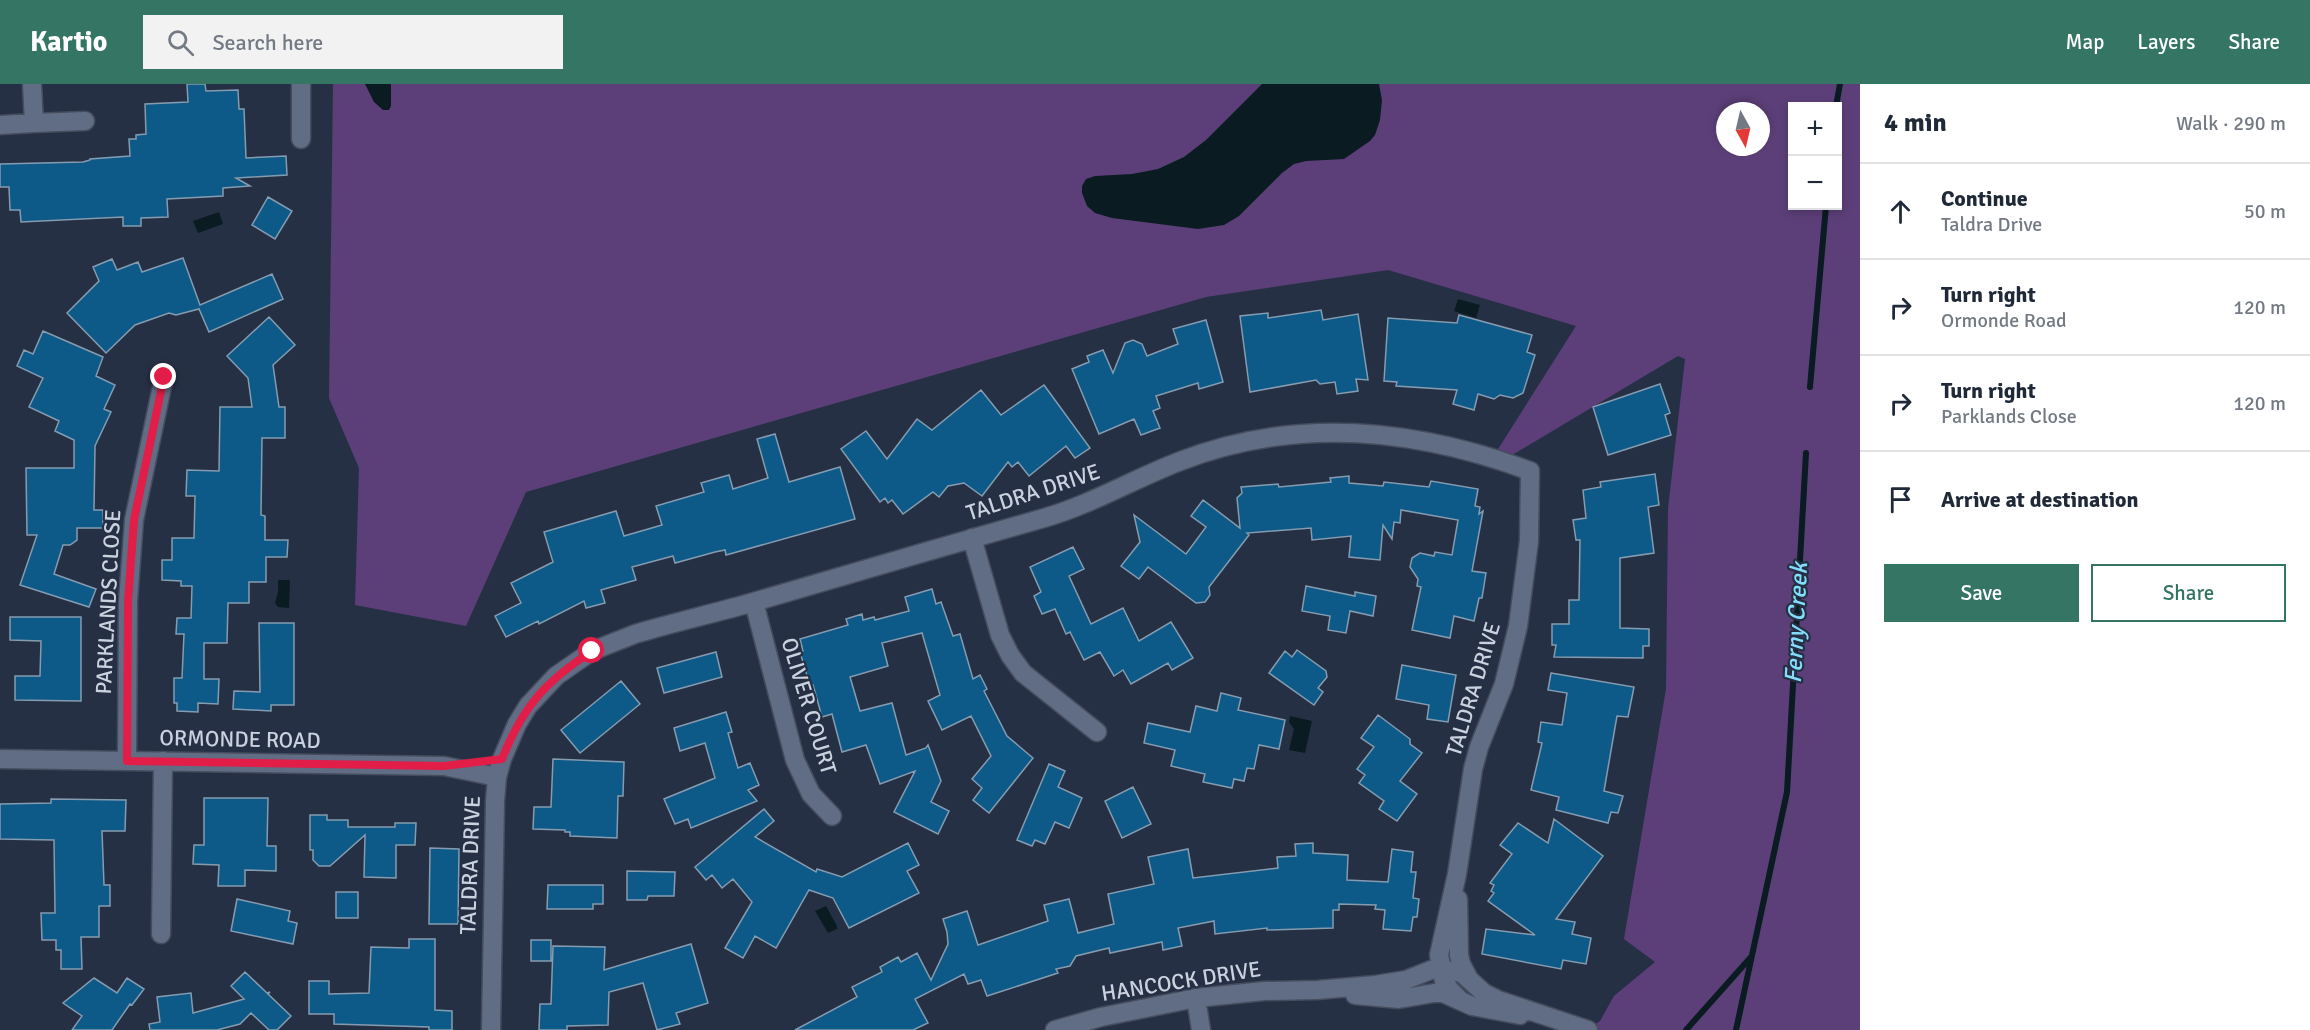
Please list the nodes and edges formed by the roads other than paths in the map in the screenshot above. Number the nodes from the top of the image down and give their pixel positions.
1 (33, 84) edge
2 (301, 84) edge
3 (84, 121) dead end
4 (34, 123) junction
5 (0, 124) edge
6 (301, 139) dead end
7 (164, 377) dead end
8 (972, 538) junction
9 (754, 602) junction
10 (1097, 732) dead end
11 (0, 759) edge
12 (127, 761) junction
13 (163, 761) junction
14 (500, 768) junction
15 (832, 816) dead end
16 (161, 934) dead end
17 (1446, 972) junction
18 (1196, 998) junction
19 (1552, 1019) junction
20 (491, 1030) edge
21 (1054, 1030) edge
22 (1201, 1030) edge
23 (1588, 1030) edge

1 - 4 street
2 - 6 street
3 - 4 street
4 - 5 street
7 - 12 street, PARKLANDS CLOSE
8 - 9 street, TALDRA DRIVE
8 - 10 street
8 - 17 street, TALDRA DRIVE
9 - 14 street, TALDRA DRIVE
9 - 15 street, OLIVER COURT
11 - 12 street, ORMONDE ROAD
12 - 13 street, ORMONDE ROAD
13 - 14 street, ORMONDE ROAD
13 - 16 street
14 - 20 street, TALDRA DRIVE
17 - 18 street, HANCOCK DRIVE
17 - 19 street
17 - 19 street
18 - 21 street, HANCOCK DRIVE
18 - 22 street
19 - 23 street

